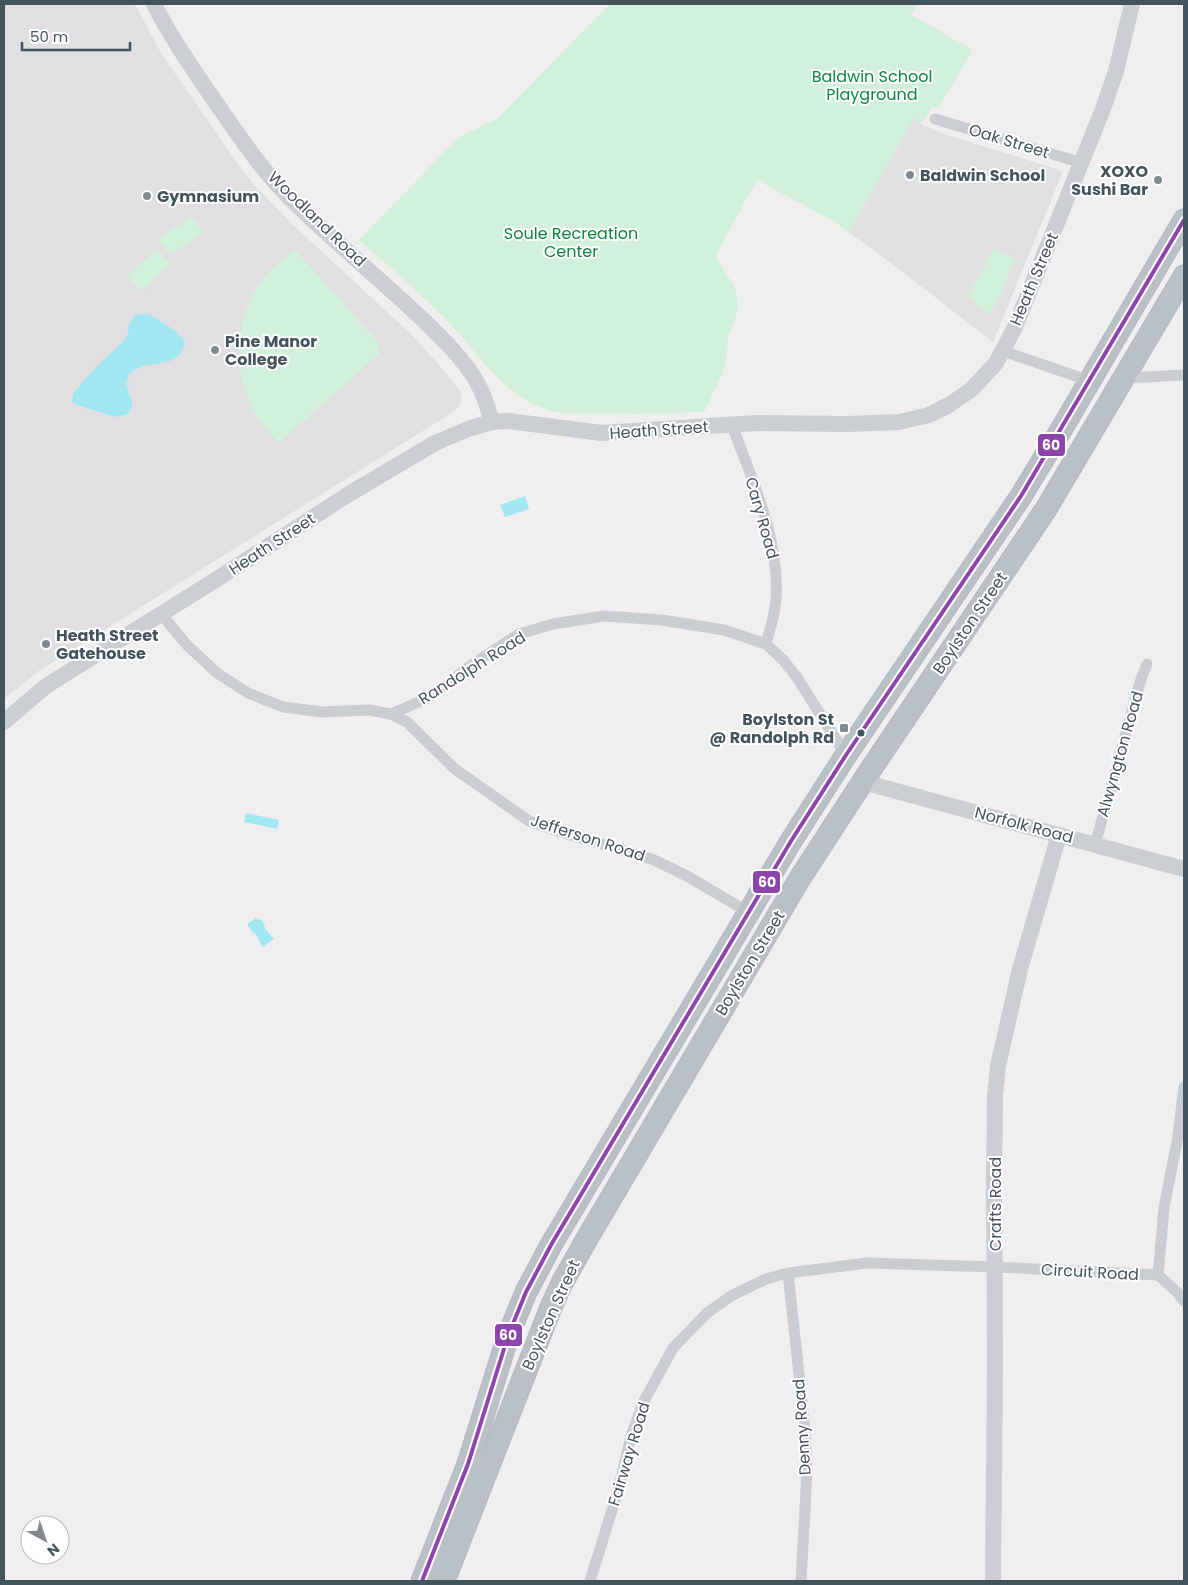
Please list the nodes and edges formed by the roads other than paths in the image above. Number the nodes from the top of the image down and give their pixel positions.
1 (154, 4) edge
2 (1132, 4) edge
3 (935, 119) dead end
4 (1082, 163) junction
5 (1184, 220) edge
6 (1184, 276) edge
7 (1003, 351) junction
8 (1184, 375) edge
9 (1124, 378) junction
10 (1090, 381) junction
11 (492, 422) junction
12 (732, 425) junction
13 (161, 614) junction
14 (766, 644) junction
15 (1147, 664) dead end
16 (390, 714) junction
17 (4, 722) edge
18 (846, 755) junction
19 (863, 782) junction
20 (1059, 835) junction
21 (1095, 845) junction
22 (1184, 869) edge
23 (748, 912) junction
24 (1184, 1087) edge
25 (1181, 1136) edge
26 (996, 1267) junction
27 (788, 1273) junction
28 (1158, 1275) junction
29 (1184, 1301) edge
30 (422, 1581) edge
31 (444, 1581) edge
32 (590, 1581) edge
33 (801, 1581) edge
34 (993, 1581) edge

1 - 11 street, Woodland Road
2 - 4 street, Heath Street
3 - 4 street, Oak Street
4 - 7 street, Heath Street
5 - 10 highway, Boylston Street
6 - 9 highway, Boylston Street
7 - 10 street
7 - 12 street, Heath Street
8 - 9 street
9 - 19 highway, Boylston Street
10 - 18 highway, Boylston Street
11 - 12 street, Heath Street
11 - 13 street, Heath Street
12 - 14 street, Cary Road
13 - 16 street
13 - 17 street, Heath Street
14 - 16 street, Randolph Road
14 - 18 street, Randolph Road
15 - 21 street, Alwyngton Road
16 - 23 street, Jefferson Road
18 - 23 highway, Boylston Street
19 - 20 street, Norfolk Road
19 - 31 highway, Boylston Street
20 - 21 street, Norfolk Road
20 - 26 street, Crafts Road
21 - 22 street, Norfolk Road
23 - 30 highway, Boylston Street
24 - 25 street, Circuit Road
25 - 28 street, Circuit Road
26 - 27 street, Fairway Road
26 - 28 street, Circuit Road
26 - 34 street, Crafts Road
27 - 32 street, Fairway Road
27 - 33 street, Denny Road
28 - 29 street

